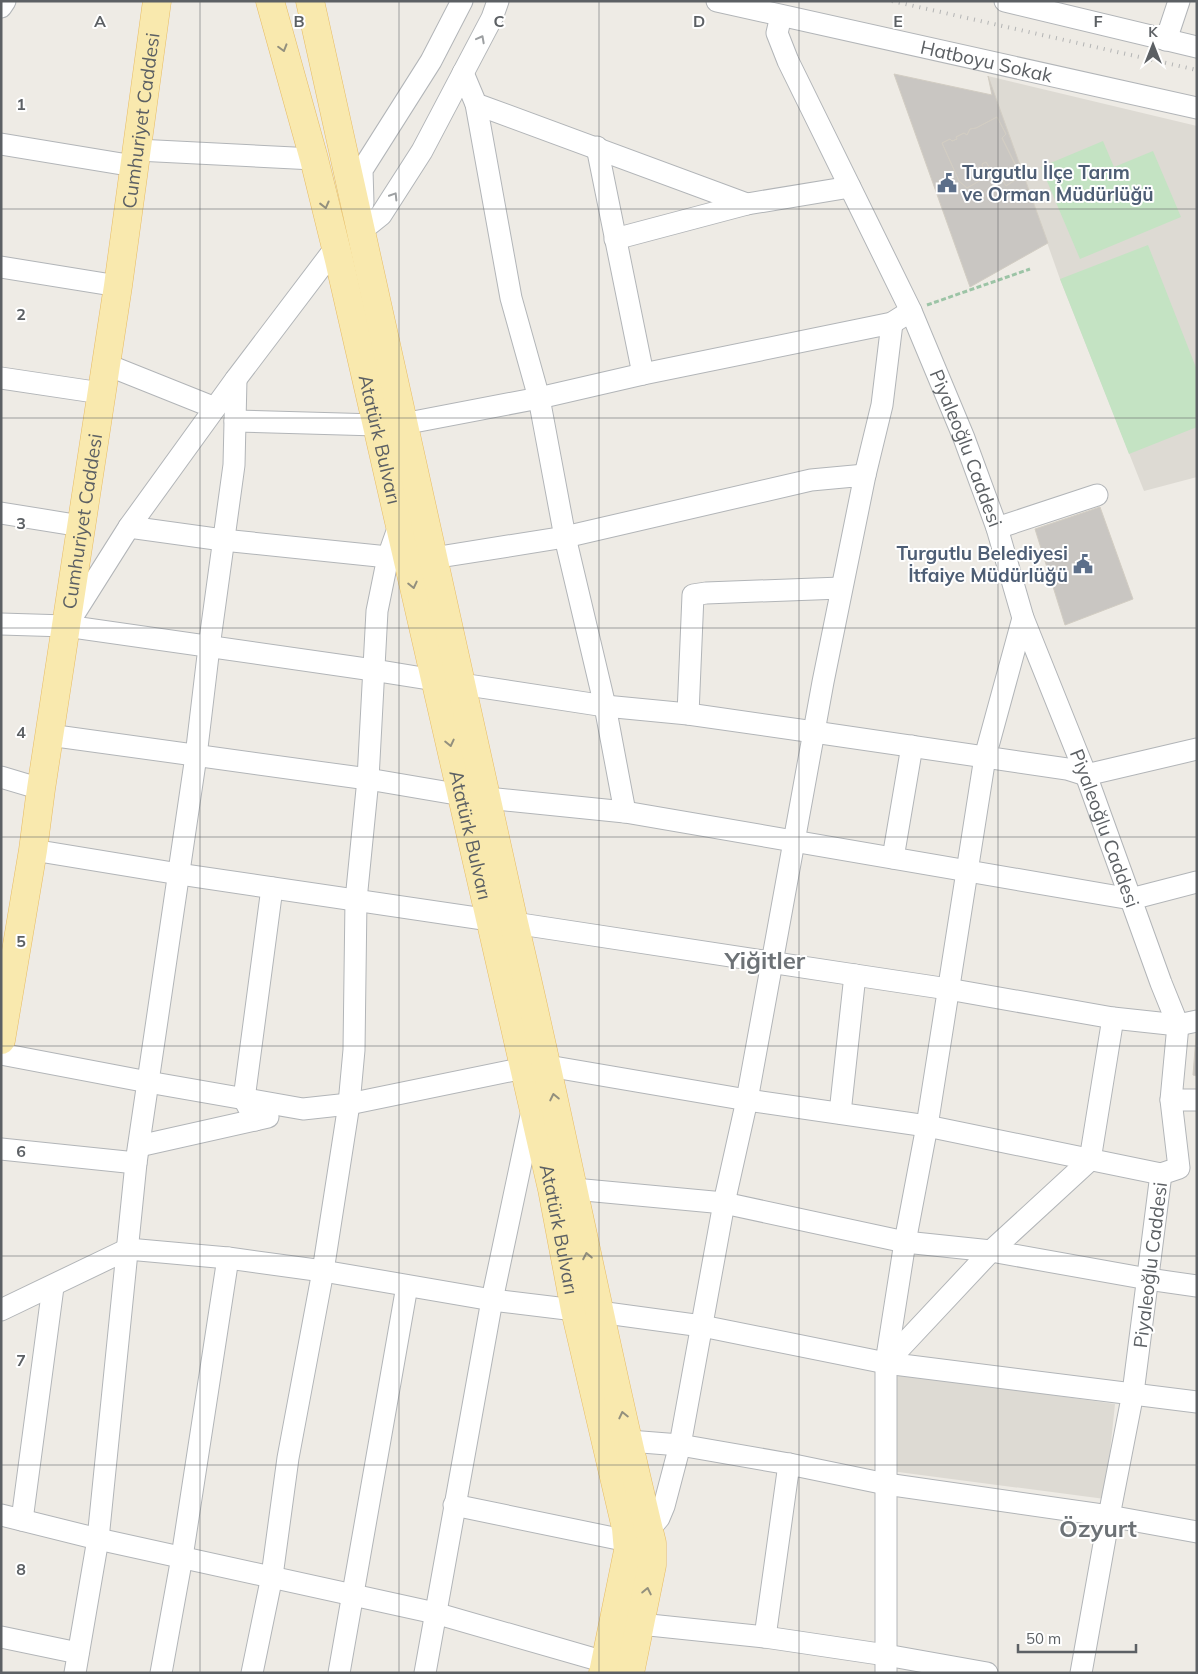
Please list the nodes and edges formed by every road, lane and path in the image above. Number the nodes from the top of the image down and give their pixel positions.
1 (5, 1) edge
2 (158, 1) edge
3 (270, 1) edge
4 (310, 1) edge
5 (462, 1) edge
6 (498, 1) edge
7 (717, 1) edge
8 (1179, 1) edge
9 (1013, 2) edge
10 (1, 7) edge
11 (781, 16) junction
12 (1166, 40) junction
13 (1197, 47) edge
14 (463, 73) junction
15 (476, 104) junction
16 (1197, 108) edge
17 (1, 144) edge
18 (597, 147) junction
19 (136, 158) junction
20 (314, 159) junction
21 (850, 187) junction
22 (748, 204) junction
23 (361, 231) junction
24 (615, 239) junction
25 (336, 247) junction
26 (1, 267) edge
27 (1030, 269) dead end
28 (118, 286) junction
29 (911, 311) junction
30 (892, 323) junction
31 (105, 364) junction
32 (643, 374) junction
33 (1, 378) edge
34 (236, 379) junction
35 (101, 393) junction
36 (539, 398) junction
37 (215, 408) junction
38 (235, 421) junction
39 (377, 424) junction
40 (403, 424) junction
41 (865, 475) junction
42 (1098, 495) dead end
43 (1, 513) edge
44 (81, 526) junction
45 (129, 527) junction
46 (996, 528) junction
47 (566, 536) junction
48 (223, 540) junction
49 (409, 557) junction
50 (842, 588) junction
51 (1023, 618) junction
52 (1, 624) edge
53 (66, 626) junction
54 (209, 647) junction
55 (373, 670) junction
56 (448, 682) junction
57 (604, 706) junction
58 (688, 714) junction
59 (814, 732) junction
60 (50, 735) junction
61 (912, 746) junction
62 (1197, 749) edge
63 (196, 756) junction
64 (985, 757) junction
65 (1086, 776) junction
66 (1, 777) edge
67 (368, 779) junction
68 (41, 789) junction
69 (474, 796) junction
70 (625, 812) junction
71 (793, 842) junction
72 (33, 850) junction
73 (893, 858) junction
74 (967, 870) junction
75 (179, 874) junction
76 (1197, 882) edge
77 (272, 888) junction
78 (1131, 899) junction
79 (356, 900) junction
80 (502, 922) junction
81 (9, 940) edge
82 (771, 963) junction
83 (855, 975) junction
84 (948, 989) junction
85 (1112, 1018) junction
86 (1187, 1023) edge
87 (1, 1040) edge
88 (1, 1054) edge
89 (536, 1067) junction
90 (148, 1082) junction
91 (244, 1099) junction
92 (747, 1100) junction
93 (1171, 1100) junction
94 (1197, 1100) edge
95 (348, 1104) junction
96 (533, 1106) junction
97 (303, 1109) junction
98 (840, 1113) junction
99 (255, 1120) junction
100 (927, 1126) junction
101 (1, 1149) edge
102 (138, 1155) junction
103 (1090, 1160) junction
104 (1179, 1171) edge
105 (563, 1189) junction
106 (724, 1203) junction
107 (905, 1242) junction
108 (128, 1250) junction
109 (990, 1251) junction
110 (228, 1258) junction
111 (323, 1272) junction
112 (1148, 1279) junction
113 (407, 1286) junction
114 (1197, 1286) edge
115 (53, 1287) junction
116 (492, 1300) junction
117 (1, 1310) edge
118 (587, 1311) junction
119 (702, 1326) junction
120 (886, 1363) junction
121 (1134, 1393) junction
122 (1197, 1402) edge
123 (617, 1443) junction
124 (680, 1445) junction
125 (789, 1464) junction
126 (886, 1484) junction
127 (454, 1505) junction
128 (1, 1515) edge
129 (1109, 1516) junction
130 (22, 1520) junction
131 (1197, 1532) edge
132 (638, 1535) junction
133 (98, 1539) junction
134 (182, 1557) junction
135 (272, 1576) junction
136 (353, 1594) junction
137 (435, 1613) junction
138 (640, 1624) junction
139 (765, 1636) junction
140 (1, 1637) edge
141 (76, 1663) edge
142 (886, 1664) edge
143 (604, 1667) edge
144 (161, 1673) edge
145 (252, 1673) edge
146 (339, 1673) edge
147 (425, 1673) edge
148 (630, 1673) edge
149 (987, 1673) edge
150 (1081, 1673) edge

1 - 10 street
2 - 19 main road, Cumhuriyet Caddesi
3 -> 20 main road, Atatürk Bulvarı
4 - 23 main road, Atatürk Bulvarı
5 - 23 street
14 -> 6 street
7 - 11 street, Hatboyu Sokak
8 - 12 street
9 - 12 street
11 - 16 street, Hatboyu Sokak
11 - 21 street, Piyaleoğlu Caddesi
12 - 13 street
14 - 15 street
23 -> 14 street
15 - 18 street
15 - 36 street
17 - 19 street
18 - 22 street
18 - 24 street
19 - 20 street
19 - 28 main road, Cumhuriyet Caddesi
20 -> 25 main road, Atatürk Bulvarı
21 - 22 street
21 - 29 street, Piyaleoğlu Caddesi
22 - 24 street
23 - 40 main road, Atatürk Bulvarı
24 - 32 street
25 - 34 street
25 - 39 main road, Atatürk Bulvarı
26 - 28 street
27 - 29 path
28 - 31 main road, Cumhuriyet Caddesi
29 - 30 street
29 - 46 street, Piyaleoğlu Caddesi
30 - 32 street
30 - 41 street
31 - 35 main road, Cumhuriyet Caddesi
31 - 37 street
32 - 36 street
33 - 35 street
34 - 37 street
34 - 38 street
35 - 44 main road, Cumhuriyet Caddesi
36 - 40 street
36 - 47 street
37 - 45 street
38 - 39 street
38 - 48 street
39 - 40 main road
39 - 49 main road, Atatürk Bulvarı
40 - 49 main road, Atatürk Bulvarı
41 - 47 street
41 - 50 street
42 - 46 street
43 - 44 street
44 - 53 main road, Cumhuriyet Caddesi
45 - 48 street
45 - 53 street
46 - 51 street, Piyaleoğlu Caddesi
47 - 49 street
47 - 57 street
48 - 49 street
48 - 54 street
49 - 55 street
49 - 56 main road, Atatürk Bulvarı
50 - 58 street
50 - 59 street
51 - 64 street
51 - 65 street, Piyaleoğlu Caddesi
52 - 53 street
53 - 54 street
53 - 60 main road, Cumhuriyet Caddesi
54 - 55 street
54 - 63 street
55 - 56 street
55 - 67 street
56 - 57 street
56 - 69 main road, Atatürk Bulvarı
57 - 58 street
57 - 70 street
58 - 59 street
59 - 61 street
59 - 71 street
60 - 63 street
60 - 68 main road, Cumhuriyet Caddesi
61 - 64 street
61 - 73 street
62 - 65 street
63 - 67 street
63 - 75 street
64 - 65 street
64 - 74 street
65 - 78 street, Piyaleoğlu Caddesi
66 - 68 street
67 - 69 street
67 - 79 street
68 - 72 main road, Cumhuriyet Caddesi
69 - 70 street
69 - 80 main road, Atatürk Bulvarı
70 - 71 street
71 - 73 street
71 - 82 street
72 - 75 street
72 - 81 main road, Cumhuriyet Caddesi
73 - 74 street
74 - 78 street
74 - 84 street
75 - 77 street
75 - 90 street
76 - 78 street
77 - 79 street
77 - 91 street
78 - 86 street, Piyaleoğlu Caddesi
79 - 80 street
79 - 95 street
80 - 82 street
80 - 89 main road, Atatürk Bulvarı
81 - 87 main road, Cumhuriyet Caddesi
82 - 83 street
82 - 92 street
83 - 84 street
83 - 98 street
84 - 85 street
84 - 100 street
85 - 86 street
85 - 103 street
86 - 93 street, Piyaleoğlu Caddesi
88 - 90 street
89 - 92 street
89 - 95 street
89 - 96 main road, Atatürk Bulvarı
105 -> 89 main road, Atatürk Bulvarı
90 - 91 street
90 - 102 street
91 - 97 street
91 - 99 street
92 - 98 street
92 - 106 street
93 - 94 street
93 - 104 street, Piyaleoğlu Caddesi
95 - 97 street
95 - 111 street
96 - 105 main road, Atatürk Bulvarı
96 - 116 street
97 - 99 street
98 - 100 street
99 - 102 street
100 - 103 street
100 - 107 street
101 - 102 street
102 - 108 street
103 - 104 street
103 - 109 street
104 - 112 street, Piyaleoğlu Caddesi
105 - 106 street
105 - 118 main road, Atatürk Bulvarı
106 - 107 street
106 - 119 street
107 - 109 street
107 - 120 street
108 - 110 street
108 - 115 street
108 - 133 street
109 - 112 street
109 - 120 street
110 - 111 street
110 - 134 street
111 - 113 street
111 - 135 street
112 - 114 street
112 - 121 street, Piyaleoğlu Caddesi
113 - 116 street
113 - 136 street
115 - 117 street
115 - 130 street
116 - 118 street
116 - 127 street
118 - 119 street
118 - 123 main road, Atatürk Bulvarı
119 - 120 street
119 - 124 street
120 - 121 street
120 - 126 street
121 - 122 street
121 - 129 street, Piyaleoğlu Caddesi
123 - 124 street
123 - 132 main road, Atatürk Bulvarı
124 - 125 street
124 - 132 street
125 - 126 street
125 - 139 street
126 - 129 street
126 - 142 street
127 - 132 street
127 - 137 street
128 - 130 street
129 - 131 street
129 - 150 street, Piyaleoğlu Caddesi
130 - 133 street
138 -> 132 main road, Atatürk Bulvarı
132 - 143 main road, Atatürk Bulvarı
133 - 134 street
133 - 141 street
134 - 135 street
134 - 144 street
135 - 136 street
135 - 145 street
136 - 137 street
136 - 146 street
137 - 143 street
137 - 147 street
138 - 139 street
138 - 148 main road, Atatürk Bulvarı
139 - 142 street
140 - 141 street
142 - 149 street

